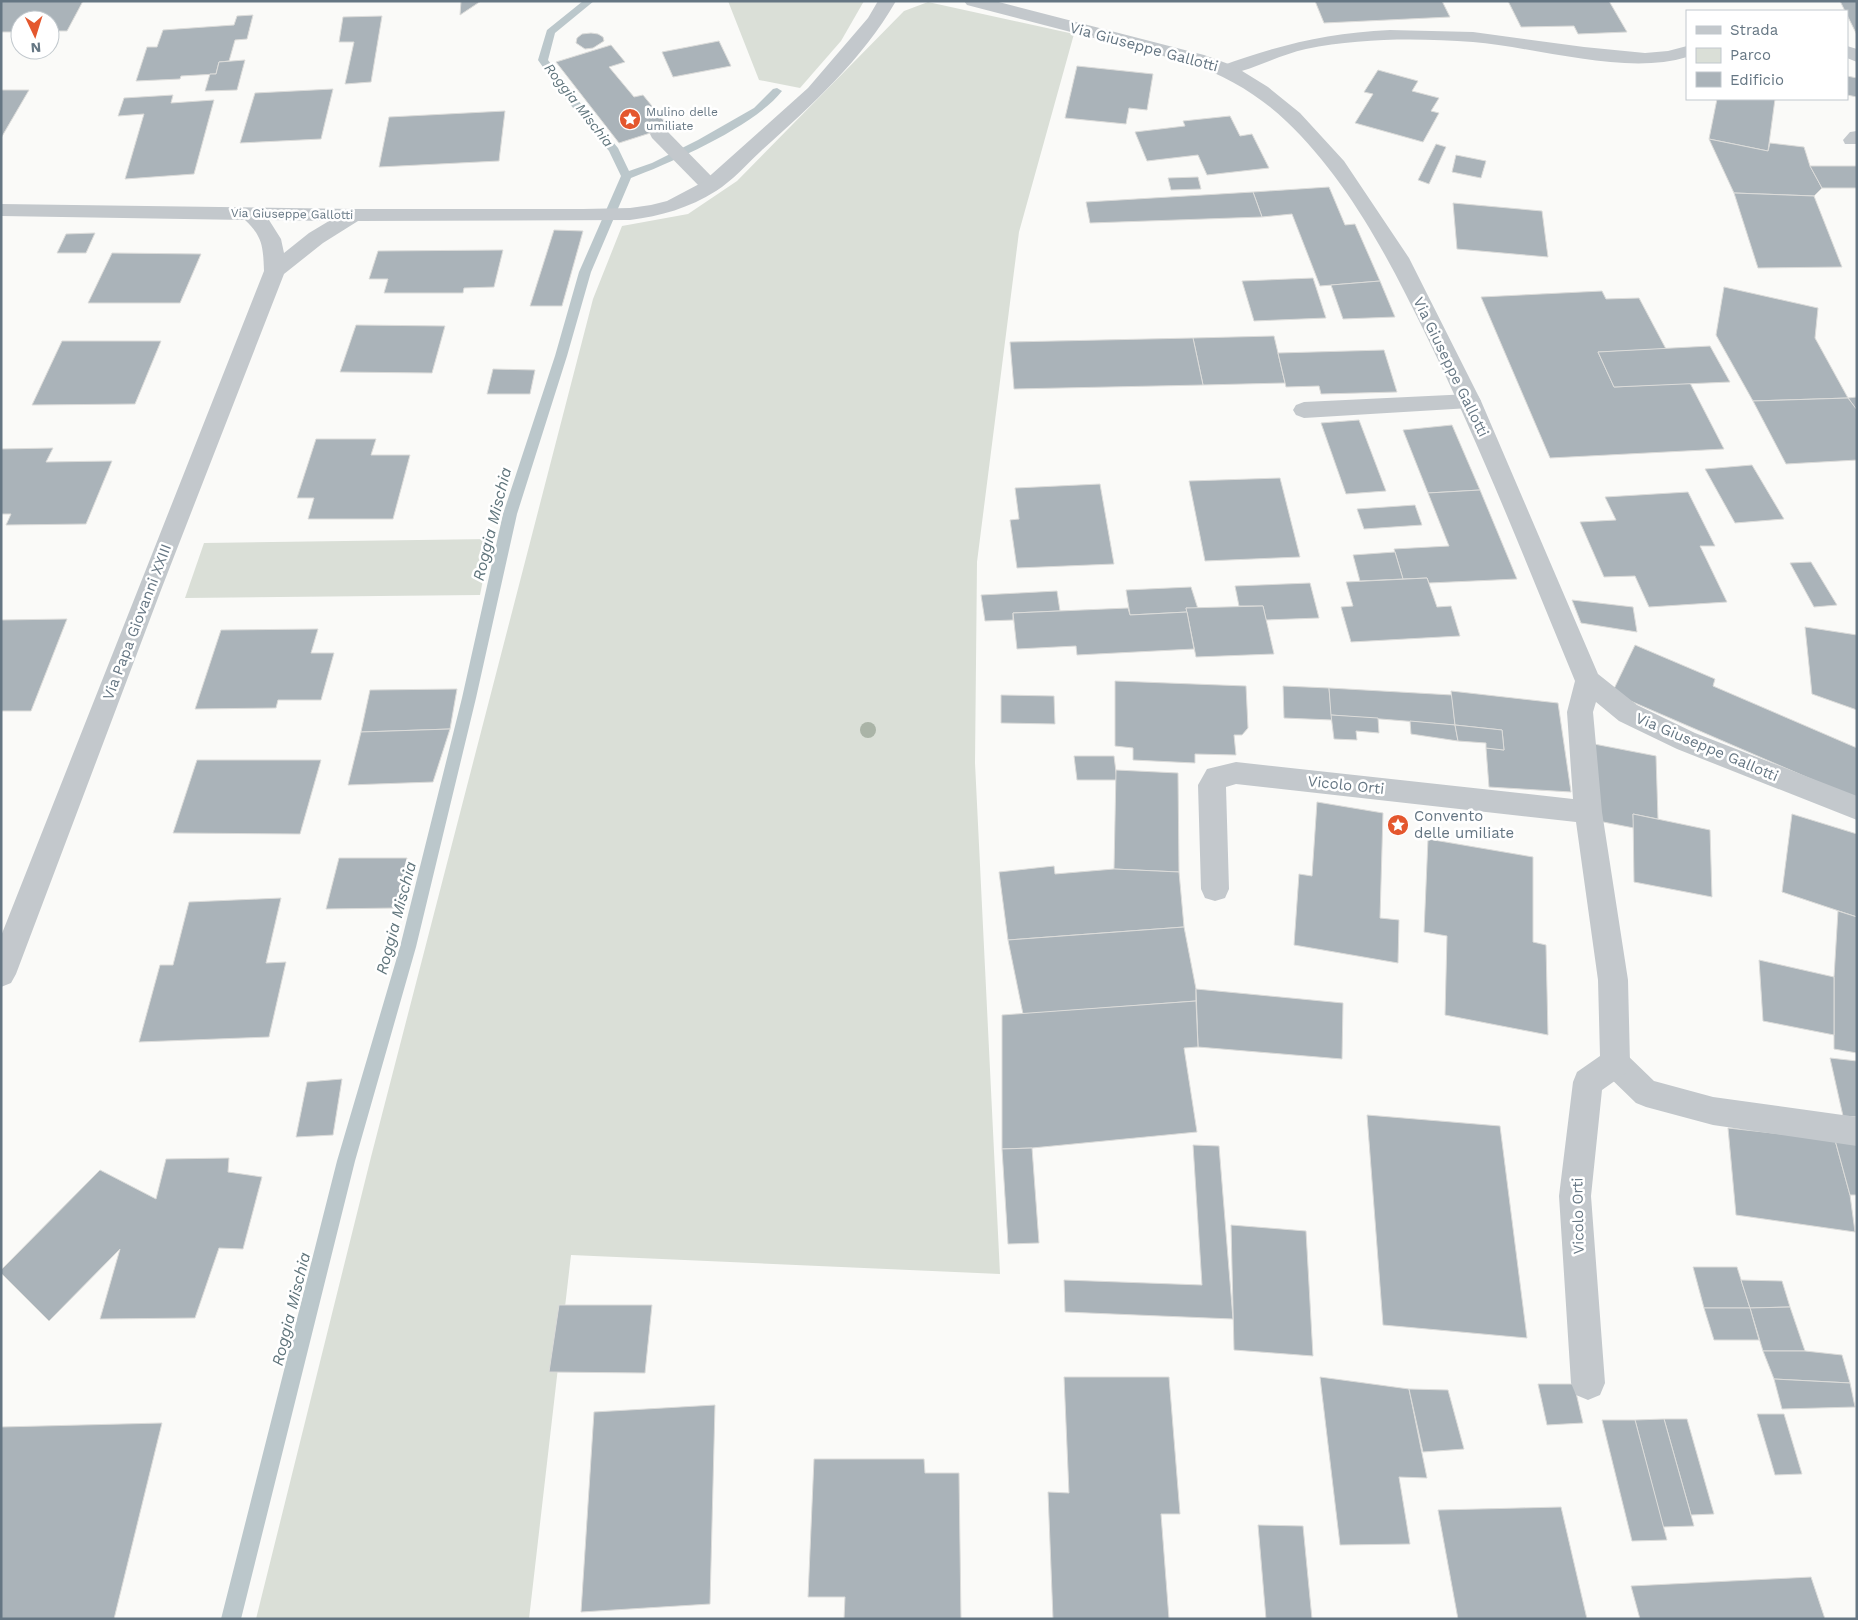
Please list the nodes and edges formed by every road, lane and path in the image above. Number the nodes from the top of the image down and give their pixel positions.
1 (973, 1) edge
2 (891, 2) edge
3 (1686, 51) edge
4 (1228, 70) junction
5 (665, 140) dead end
6 (710, 186) junction
7 (1, 210) edge
8 (251, 214) junction
9 (354, 215) junction
10 (275, 271) junction
11 (1470, 401) junction
12 (1304, 410) dead end
13 (1588, 682) junction
14 (1857, 808) edge
15 (1588, 812) junction
16 (1215, 889) dead end
17 (1, 974) edge
18 (1615, 1063) junction
19 (1857, 1132) edge
20 (1588, 1383) dead end

1 - 4 street, Via Giuseppe Gallotti
2 - 6 street
3 - 4 lane
4 - 11 street, Via Giuseppe Gallotti
5 - 6 lane
6 - 9 street, Via Giuseppe Gallotti
7 - 8 street, Via Giuseppe Gallotti
8 - 9 street, Via Giuseppe Gallotti
8 - 10 street
9 - 10 street
10 - 17 street, Via Papa Giovanni XXIII
11 - 12 lane
11 - 13 street, Via Giuseppe Gallotti
13 - 14 street, Via Giuseppe Gallotti
13 - 15 street
15 - 16 street, Vicolo Orti
15 - 18 street
18 - 19 lane
18 - 20 street, Vicolo Orti

